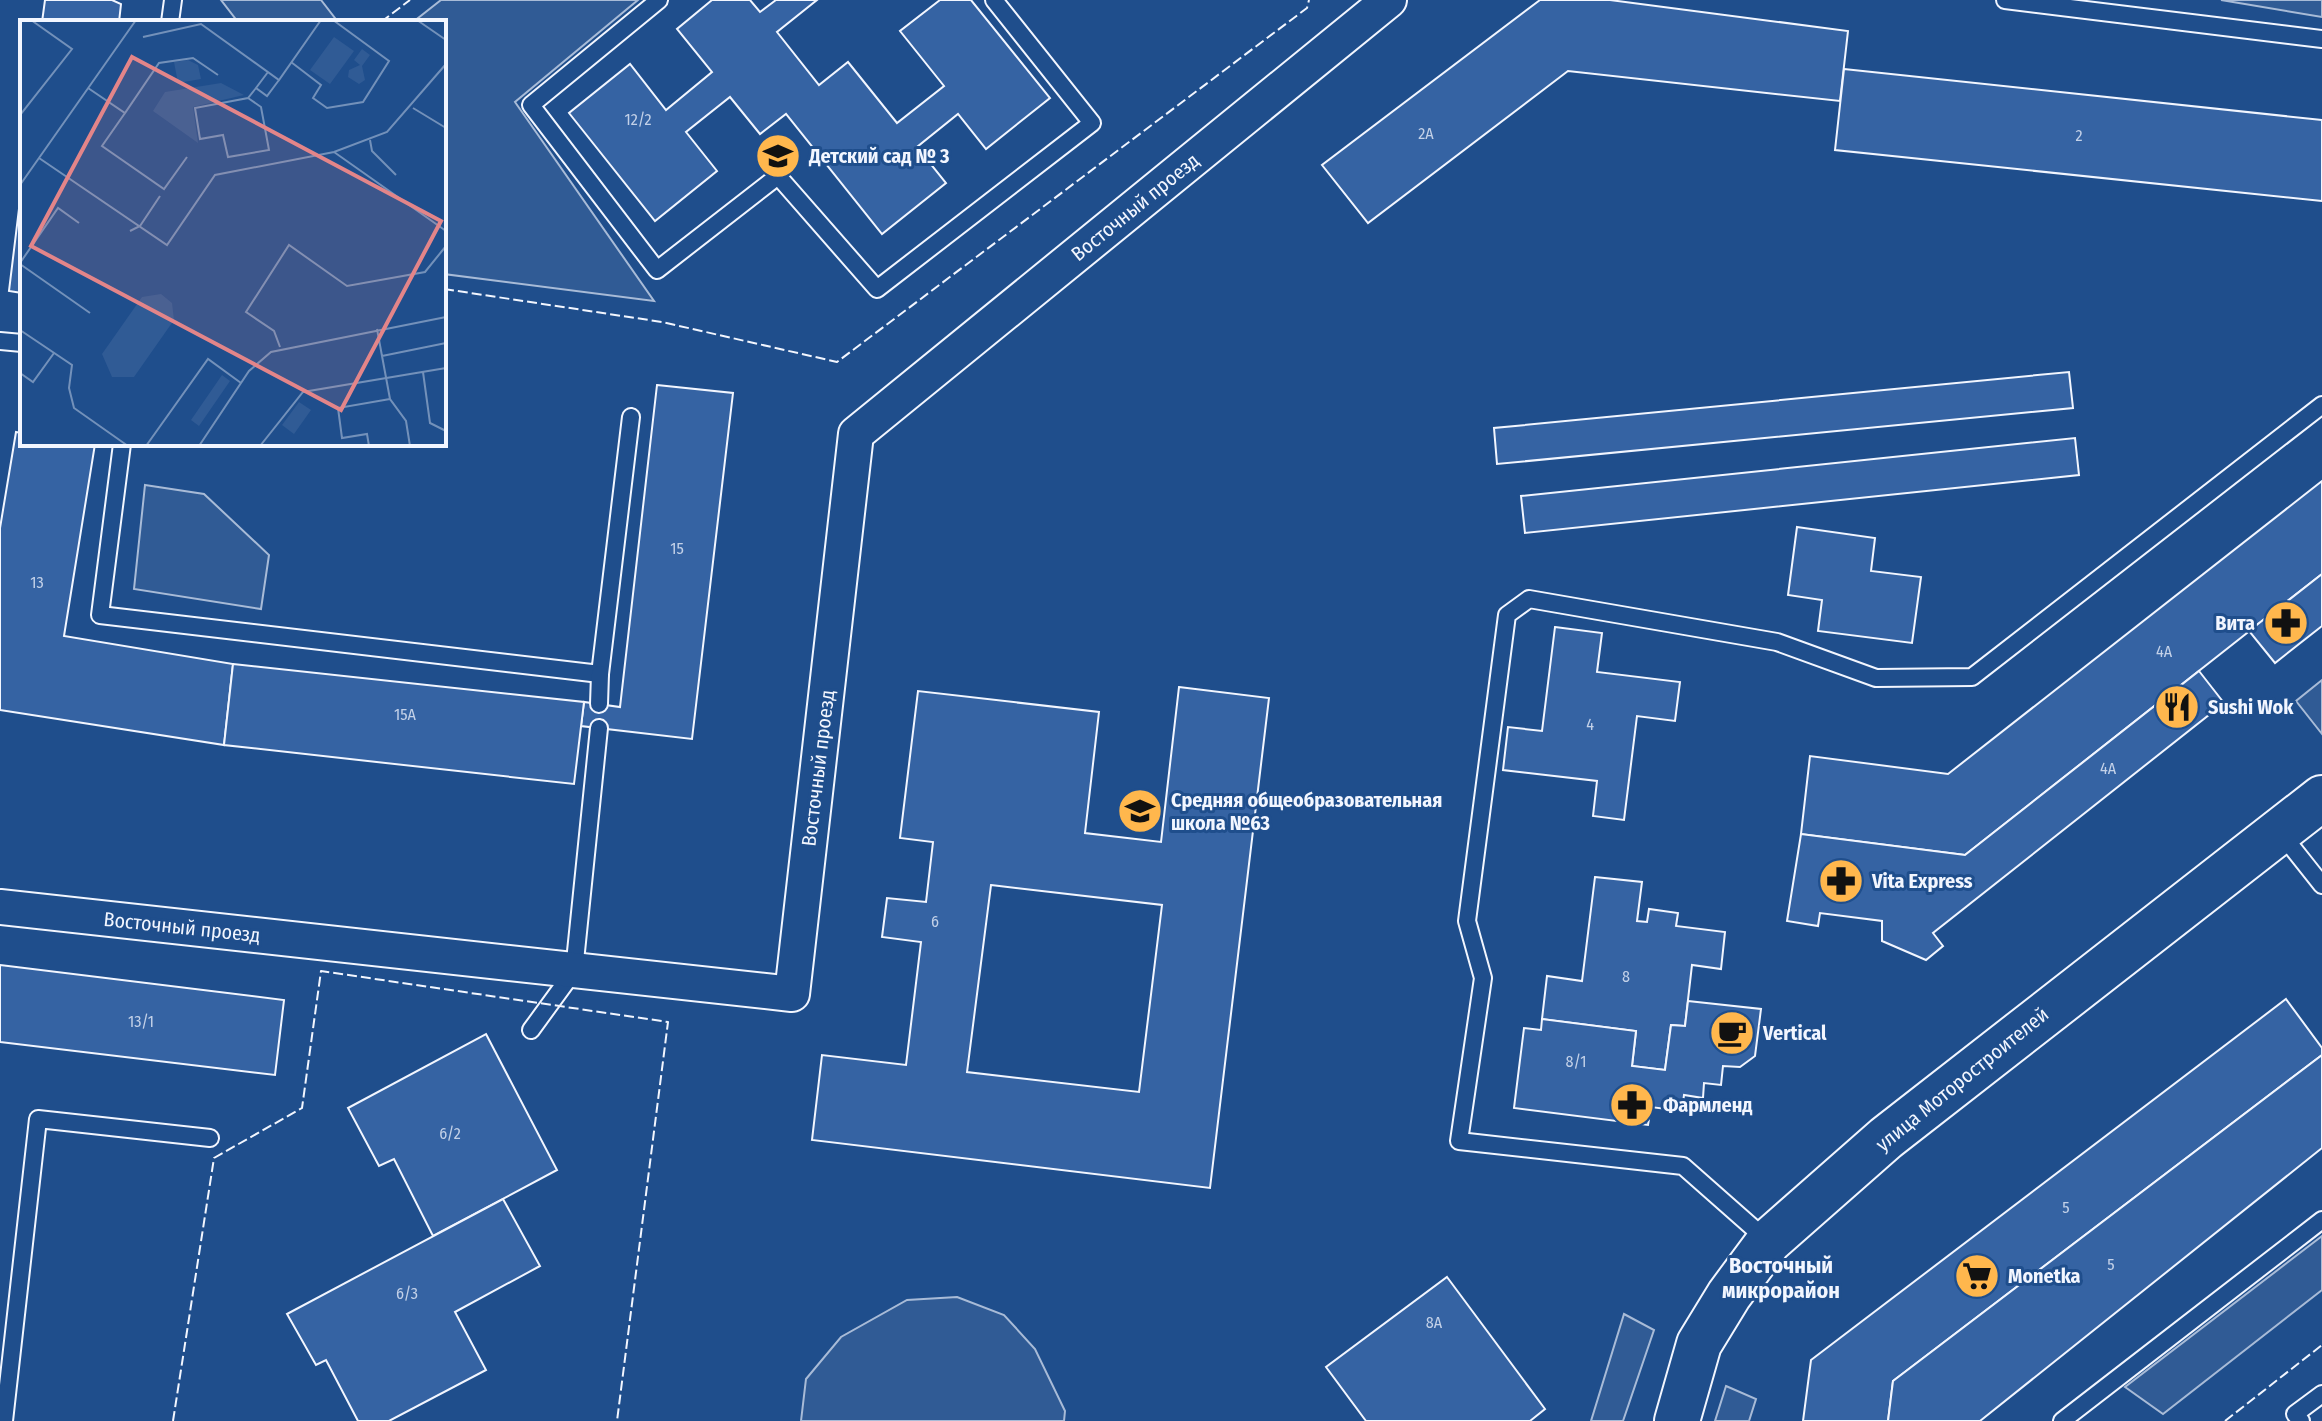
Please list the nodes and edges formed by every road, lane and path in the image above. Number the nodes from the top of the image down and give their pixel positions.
1 (173, 0) edge
2 (659, 0) edge
3 (994, 0) edge
4 (1389, 0) edge
5 (2005, 0) edge
6 (170, 20) edge
7 (2322, 39) edge
8 (0, 341) edge
9 (20, 343) edge
10 (2322, 405) edge
11 (631, 417) dead end
12 (122, 446) edge
13 (600, 674) junction
14 (599, 704) dead end
15 (599, 728) dead end
16 (2322, 798) edge
17 (2279, 830) junction
18 (2322, 885) edge
19 (0, 907) edge
20 (574, 971) junction
21 (531, 1030) dead end
22 (210, 1138) dead end
23 (2322, 1220) edge
24 (1769, 1241) junction
25 (2322, 1394) edge
26 (4, 1421) edge
27 (1677, 1421) edge
28 (2062, 1421) edge
29 (2301, 1421) edge

1 - 6 lane
2 - 3 lane
4 - 20 street, Восточный проезд
5 - 7 lane
8 - 9 lane
10 - 24 lane
11 - 13 lane
12 - 13 lane
13 - 14 lane
15 - 20 lane
16 - 17 street, улица Моторостроителей
17 - 18 lane
17 - 24 street, улица Моторостроителей
19 - 20 street, Восточный проезд
20 - 21 lane
22 - 26 lane
23 - 28 lane
24 - 27 street, улица Моторостроителей
25 - 29 lane

